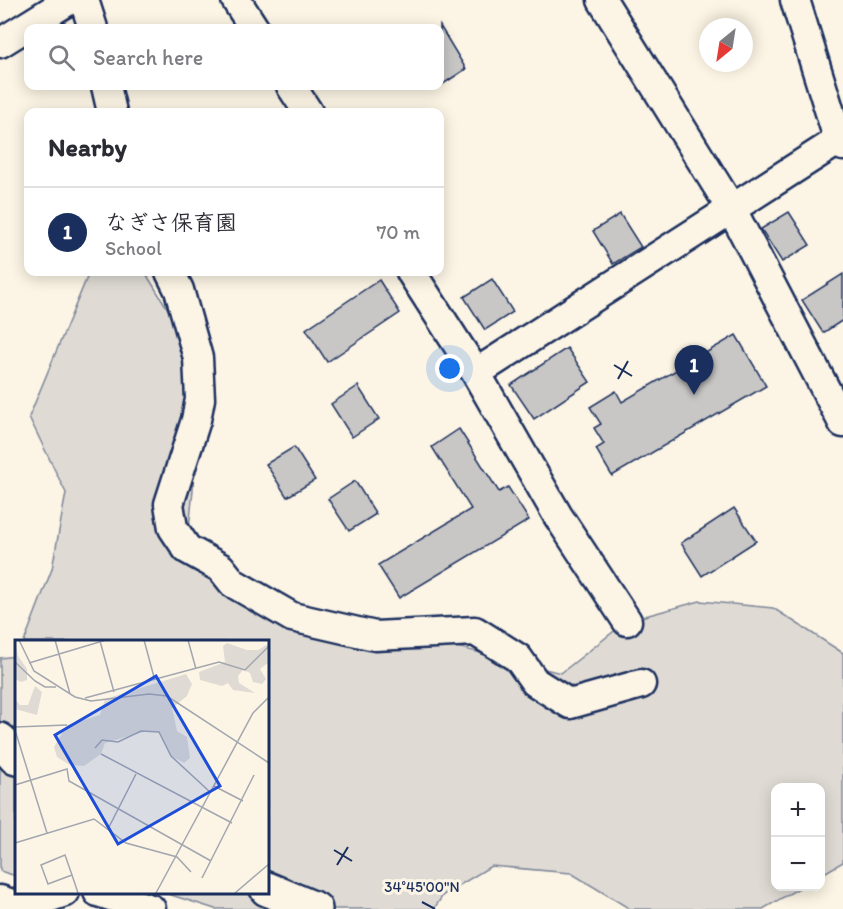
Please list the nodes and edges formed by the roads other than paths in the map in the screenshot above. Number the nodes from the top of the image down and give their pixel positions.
1 (69, 0) edge
2 (84, 0) edge
3 (236, 0) edge
4 (602, 0) edge
5 (795, 0) edge
6 (34, 9) edge
7 (92, 24) edge
8 (251, 24) edge
9 (0, 43) edge
10 (107, 90) edge
11 (294, 90) edge
12 (110, 108) edge
13 (305, 108) edge
14 (841, 143) edge
15 (731, 208) junction
16 (172, 276) edge
17 (414, 276) edge
18 (476, 373) junction
19 (843, 423) edge
20 (627, 621) dead end
21 (641, 684) dead end
22 (0, 740) edge
23 (15, 757) edge
24 (268, 889) edge
25 (57, 894) edge
26 (104, 894) edge
27 (14, 905) edge
28 (151, 909) edge
29 (315, 909) edge

1 - 6 street
2 - 7 street
3 - 8 street
4 - 15 street
5 - 14 street
6 - 9 street
10 - 12 street
11 - 13 street
14 - 15 street
15 - 18 street
15 - 19 street
16 - 21 street
17 - 18 street
18 - 20 street
22 - 23 street
24 - 29 street
25 - 27 street
26 - 28 street

